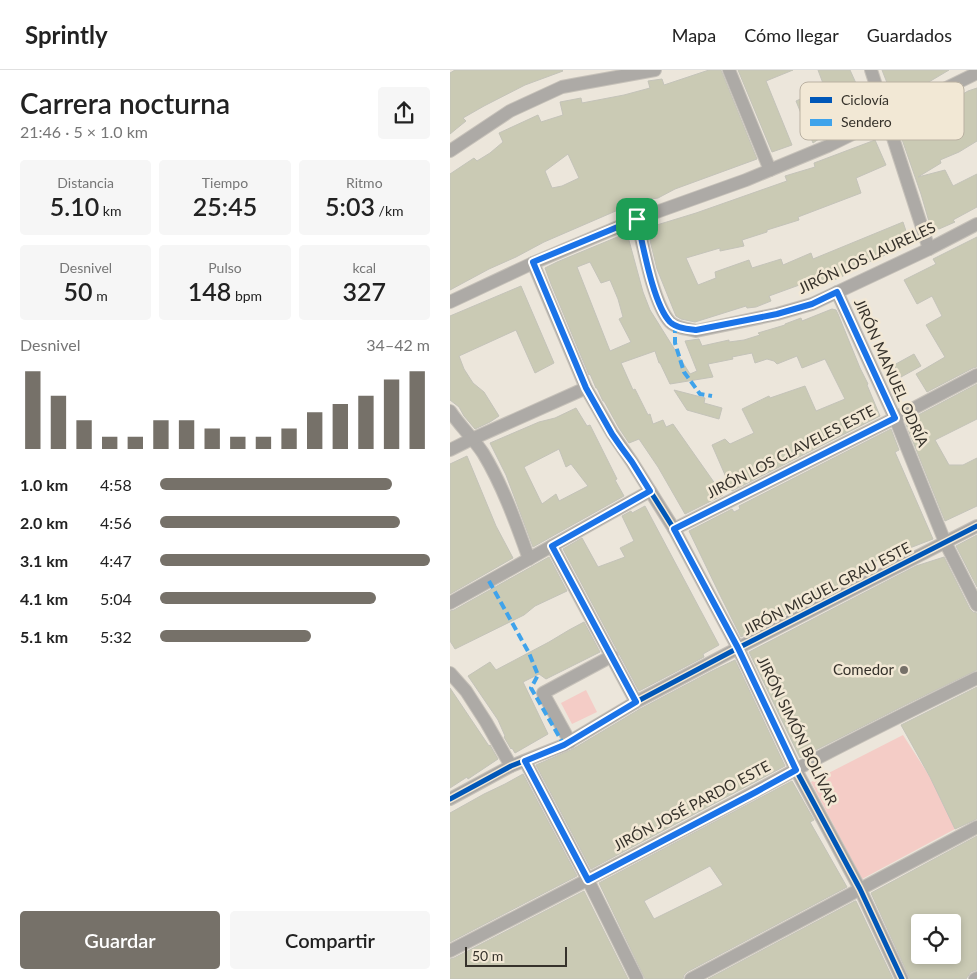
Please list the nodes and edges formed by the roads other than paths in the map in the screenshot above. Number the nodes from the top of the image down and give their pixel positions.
1 (655, 70) edge
2 (729, 70) edge
3 (871, 70) edge
4 (977, 73) edge
5 (875, 82) edge
6 (958, 82) edge
7 (840, 140) edge
8 (893, 140) edge
9 (450, 151) edge
10 (770, 170) junction
11 (637, 219) junction
12 (977, 224) edge
13 (929, 249) junction
14 (533, 262) junction
15 (837, 292) junction
16 (450, 302) edge
17 (977, 375) edge
18 (586, 388) junction
19 (450, 411) edge
20 (895, 418) junction
21 (472, 439) junction
22 (450, 450) edge
23 (650, 491) junction
24 (977, 526) edge
25 (674, 529) junction
26 (945, 542) junction
27 (552, 546) junction
28 (529, 559) junction
29 (450, 603) edge
30 (977, 605) edge
31 (738, 648) junction
32 (612, 656) junction
33 (450, 672) edge
34 (977, 678) edge
35 (636, 702) junction
36 (570, 742) junction
37 (525, 761) junction
38 (511, 766) junction
39 (796, 770) junction
40 (450, 799) edge
41 (977, 827) edge
42 (588, 880) junction
43 (860, 889) junction
44 (450, 950) edge
45 (637, 979) edge
46 (691, 979) edge
47 (902, 979) edge

1 - 9 street
2 - 10 street
3 - 5 street
4 - 6 street
7 - 10 street
8 - 13 street
10 - 11 street
11 - 14 street
11 - 15 street, JIRÓN LOS LAURELES
12 - 13 street, JIRÓN LOS LAURELES
13 - 15 street, JIRÓN LOS LAURELES
14 - 16 street
14 - 18 street, JIRÓN SIMÓN BOLÍVAR
15 - 20 street, JIRÓN MANUEL ODRÍA
17 - 20 street, JIRÓN LOS CLAVELES ESTE
18 - 21 street
18 - 23 street, JIRÓN SIMÓN BOLÍVAR
19 - 21 street
20 - 25 street, JIRÓN LOS CLAVELES ESTE
20 - 26 street, JIRÓN MANUEL ODRÍA
21 - 22 street
21 - 28 street
23 - 25 street, JIRÓN SIMÓN BOLÍVAR
23 - 27 street
24 - 26 street, JIRÓN MIGUEL GRAU ESTE
25 - 31 street, JIRÓN SIMÓN BOLÍVAR
26 - 30 street, JIRÓN MANUEL ODRÍA
26 - 31 street, JIRÓN MIGUEL GRAU ESTE
27 - 28 street
27 - 32 street
28 - 29 street
31 - 35 street, JIRÓN MIGUEL GRAU ESTE
31 - 39 street, JIRÓN SIMÓN BOLÍVAR
32 - 35 street
32 - 36 street
33 - 38 street
34 - 39 street, JIRÓN JOSÉ PARDO ESTE
35 - 36 street, JIRÓN MIGUEL GRAU ESTE
36 - 37 street, JIRÓN MIGUEL GRAU ESTE
37 - 38 street, JIRÓN MIGUEL GRAU ESTE
37 - 42 street
38 - 40 street, JIRÓN MIGUEL GRAU ESTE
39 - 42 street, JIRÓN JOSÉ PARDO ESTE
39 - 43 street, JIRÓN SIMÓN BOLÍVAR
41 - 43 street
42 - 44 street, JIRÓN JOSÉ PARDO ESTE
42 - 45 street
43 - 46 street
43 - 47 street, JIRÓN SIMÓN BOLÍVAR

